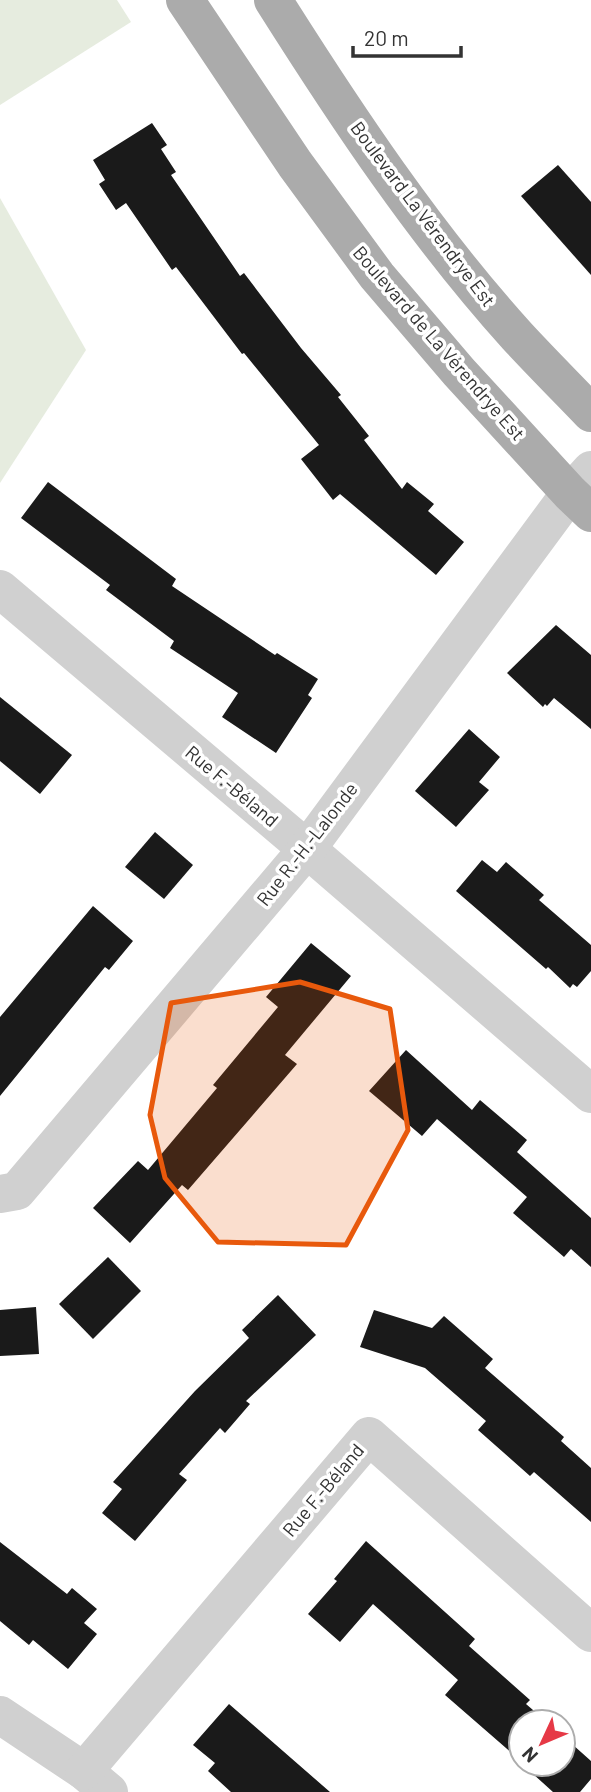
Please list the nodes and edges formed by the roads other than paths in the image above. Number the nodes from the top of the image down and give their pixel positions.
1 (185, 0) edge
2 (274, 0) edge
3 (591, 413) edge
4 (584, 492) edge
5 (0, 589) edge
6 (307, 849) junction
7 (591, 1094) edge
8 (0, 1194) edge
9 (591, 1633) edge
10 (0, 1715) edge
11 (96, 1781) edge

1 - 4 main road, Boulevard de La Vérendrye Est
2 - 3 main road, Boulevard La Vérendrye Est
4 - 6 street, Rue R.-H.-Lalonde
5 - 6 street, Rue F.-Béland
6 - 7 street, Rue F.-Béland
6 - 8 street, Rue R.-H.-Lalonde
9 - 11 street, Rue F.-Béland
10 - 11 street

